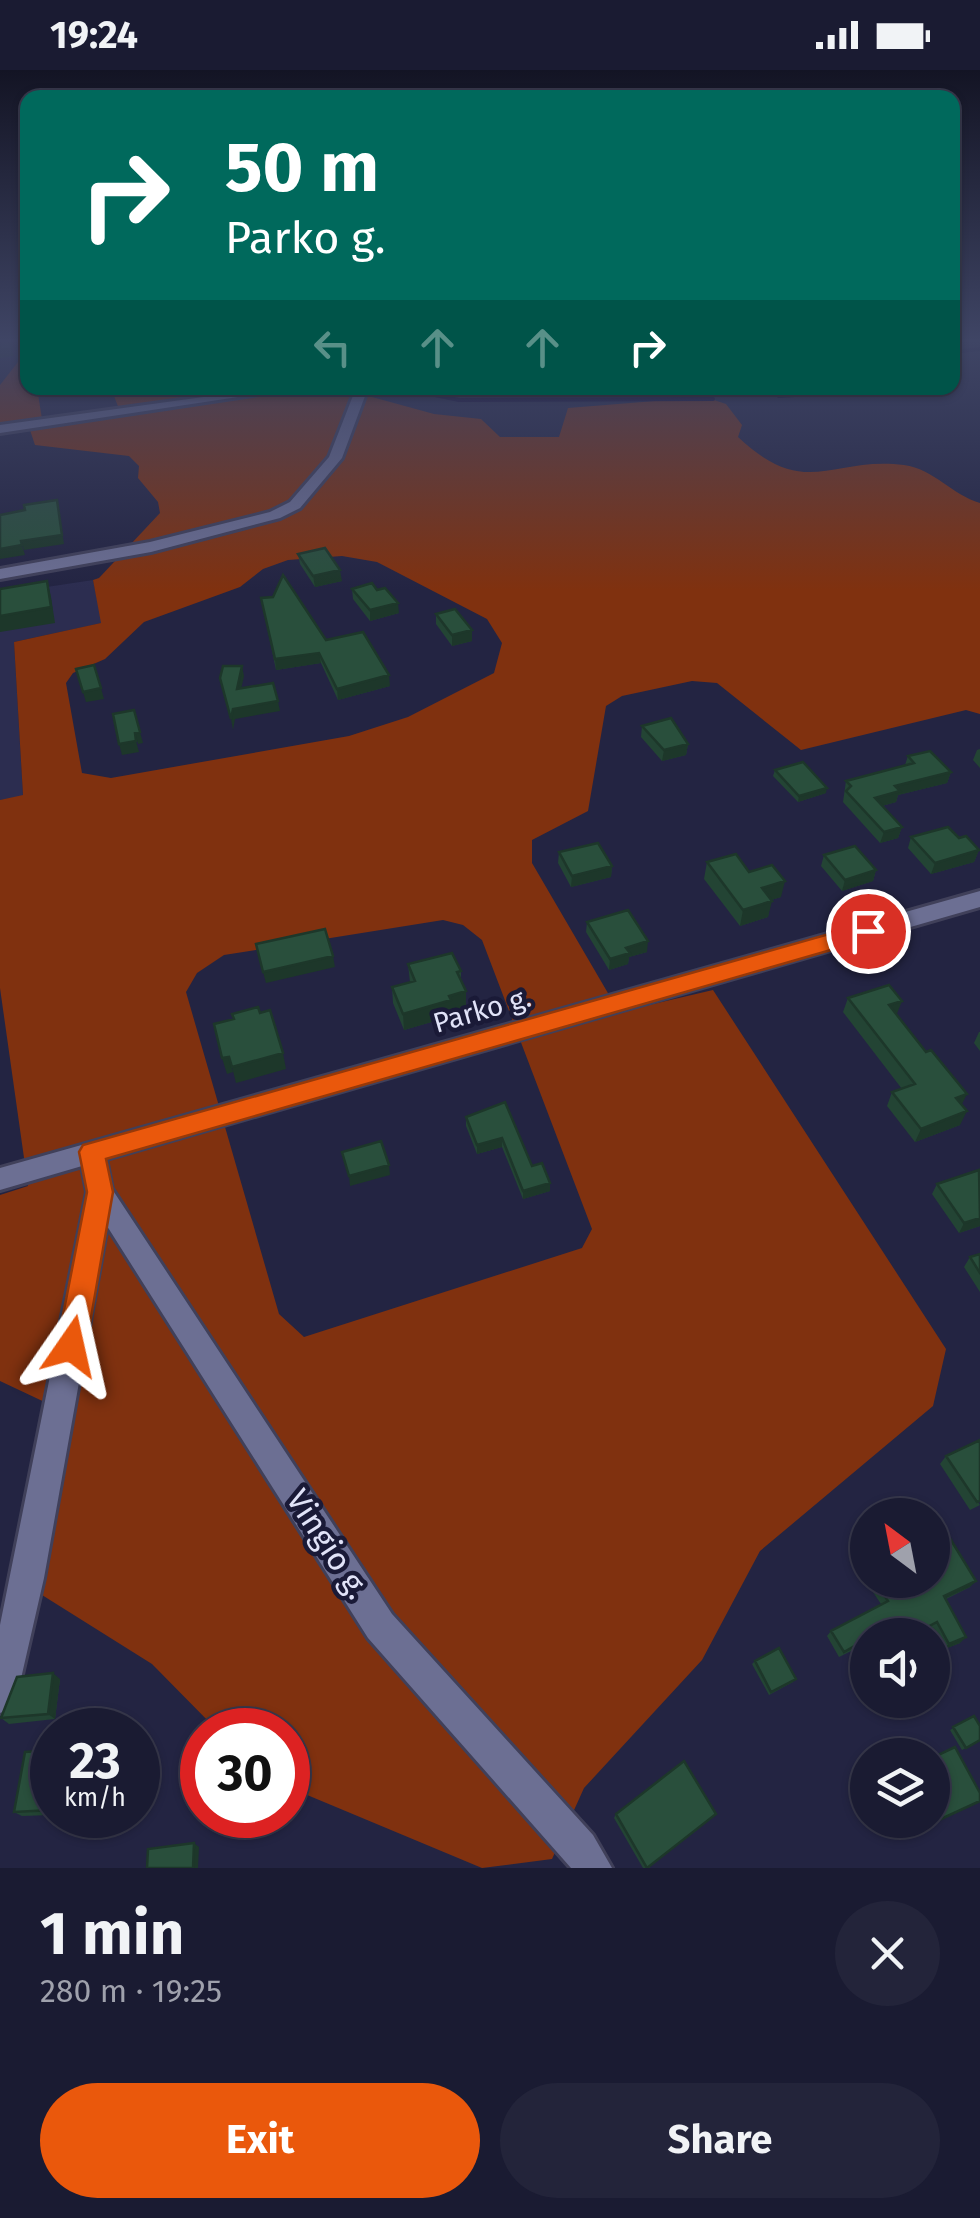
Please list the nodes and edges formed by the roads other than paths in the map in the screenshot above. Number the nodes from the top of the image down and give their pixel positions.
1 (56, 422) edge
2 (349, 422) edge
3 (0, 430) edge
4 (0, 574) edge
5 (980, 899) edge
6 (92, 1152) junction
7 (0, 1179) edge
8 (100, 1192) junction
9 (0, 1696) edge
10 (593, 1868) edge

1 - 3 street
2 - 4 street
5 - 6 street, Parko g.
6 - 7 street, Parko g.
6 - 8 street
8 - 9 street
8 - 10 street, Vingio g.

